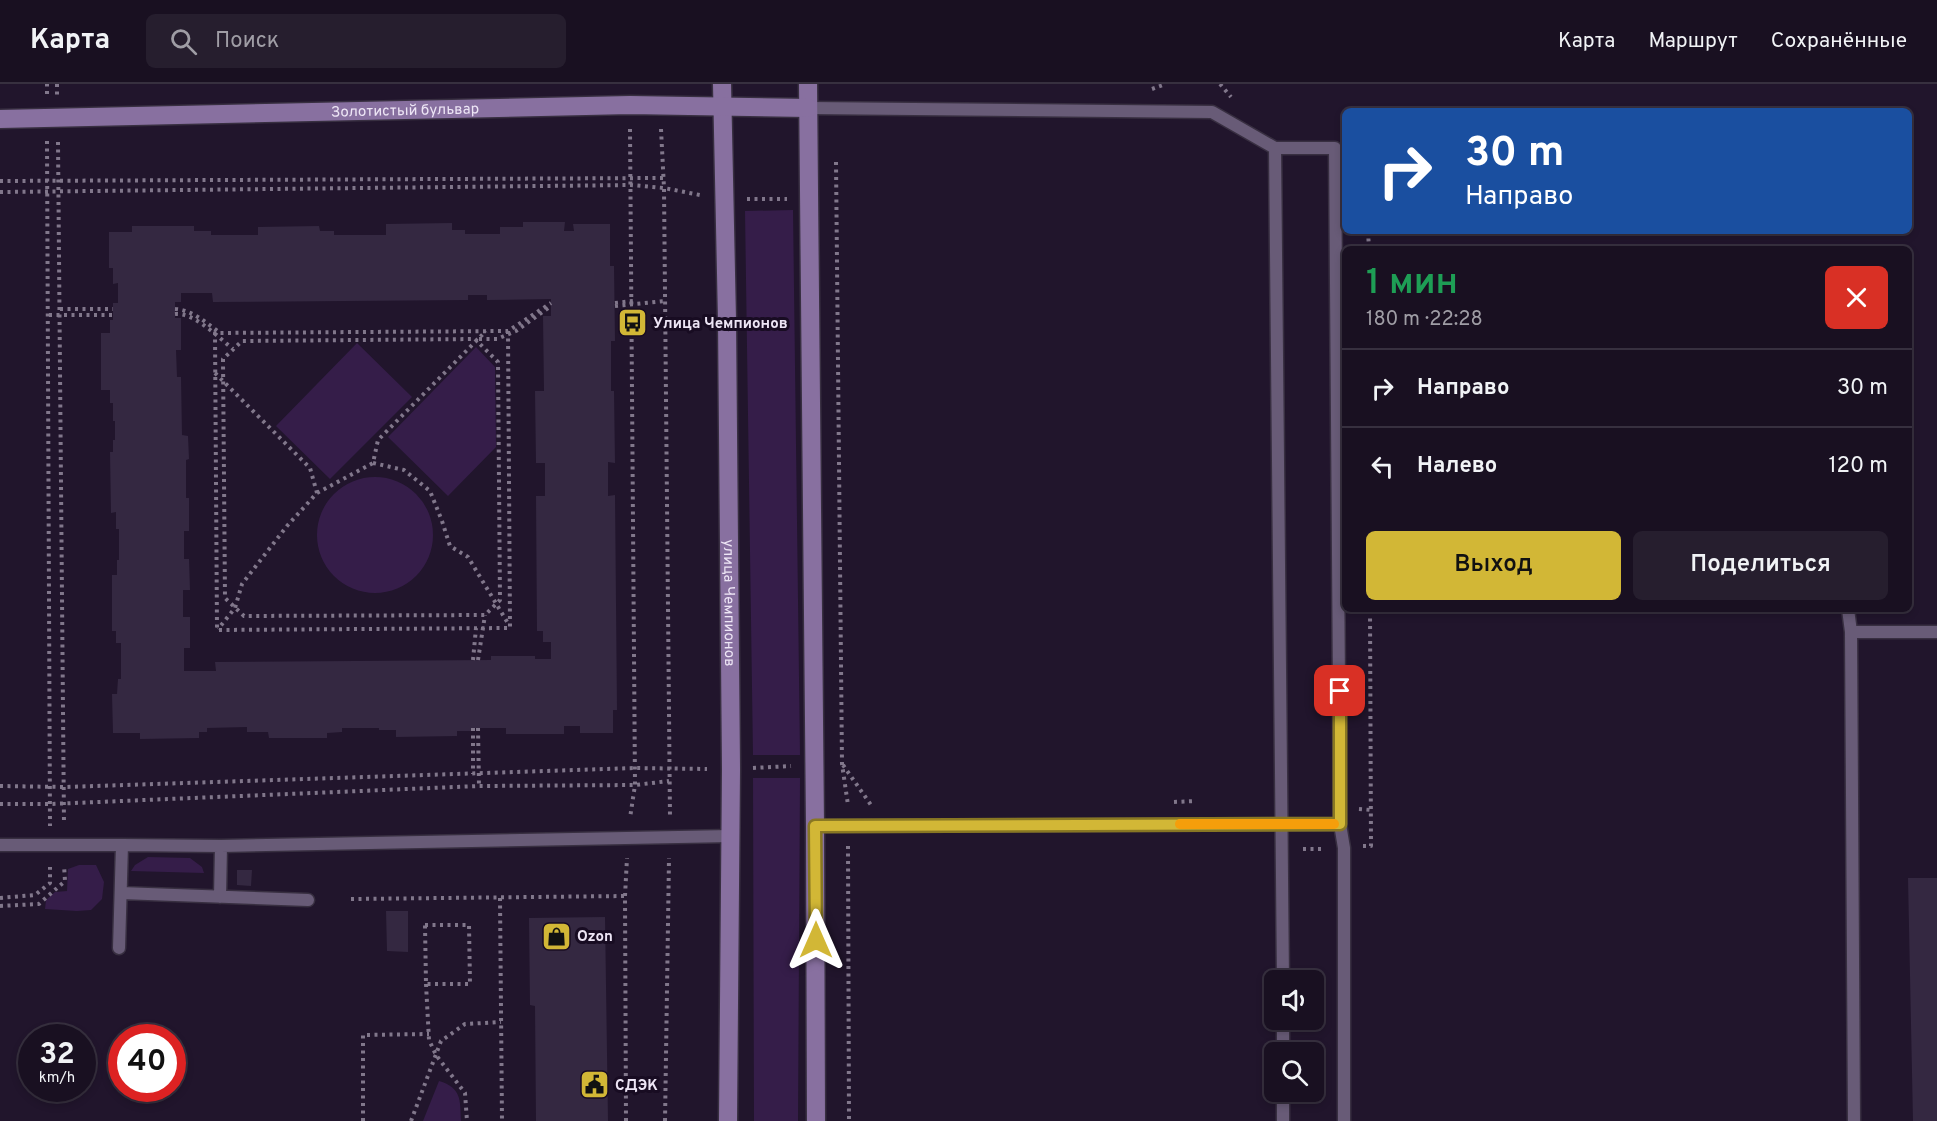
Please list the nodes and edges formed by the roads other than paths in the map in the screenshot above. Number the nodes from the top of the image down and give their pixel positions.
1 (722, 84) edge
2 (808, 84) edge
3 (722, 107) junction
4 (808, 108) junction
5 (0, 119) edge
6 (1275, 148) junction
7 (1848, 612) edge
8 (1851, 632) junction
9 (1937, 632) edge
10 (1340, 824) junction
11 (1281, 825) junction
12 (815, 826) junction
13 (731, 837) junction
14 (0, 844) edge
15 (122, 845) junction
16 (221, 846) junction
17 (121, 893) junction
18 (220, 897) junction
19 (308, 900) dead end
20 (119, 948) dead end
21 (1283, 970) edge
22 (1283, 1102) edge
23 (728, 1121) edge
24 (816, 1121) edge
25 (1283, 1121) edge
26 (1344, 1121) edge
27 (1854, 1121) edge

1 - 3 street, улица Чемпионов
2 - 4 street
3 - 4 street, Золотистый бульвар
3 - 5 street, Золотистый бульвар
3 - 13 street, улица Чемпионов
4 - 6 lane
4 - 12 street
6 - 10 lane
6 - 11 lane
7 - 8 lane
8 - 9 lane
8 - 27 lane
10 - 11 lane
10 - 26 lane
11 - 12 lane
11 - 21 lane
12 - 24 street
13 - 16 lane
13 - 23 street, улица Чемпионов
14 - 15 lane
15 - 16 lane
15 - 17 lane
16 - 18 lane
17 - 18 lane
17 - 20 lane
18 - 19 lane
22 - 25 lane

